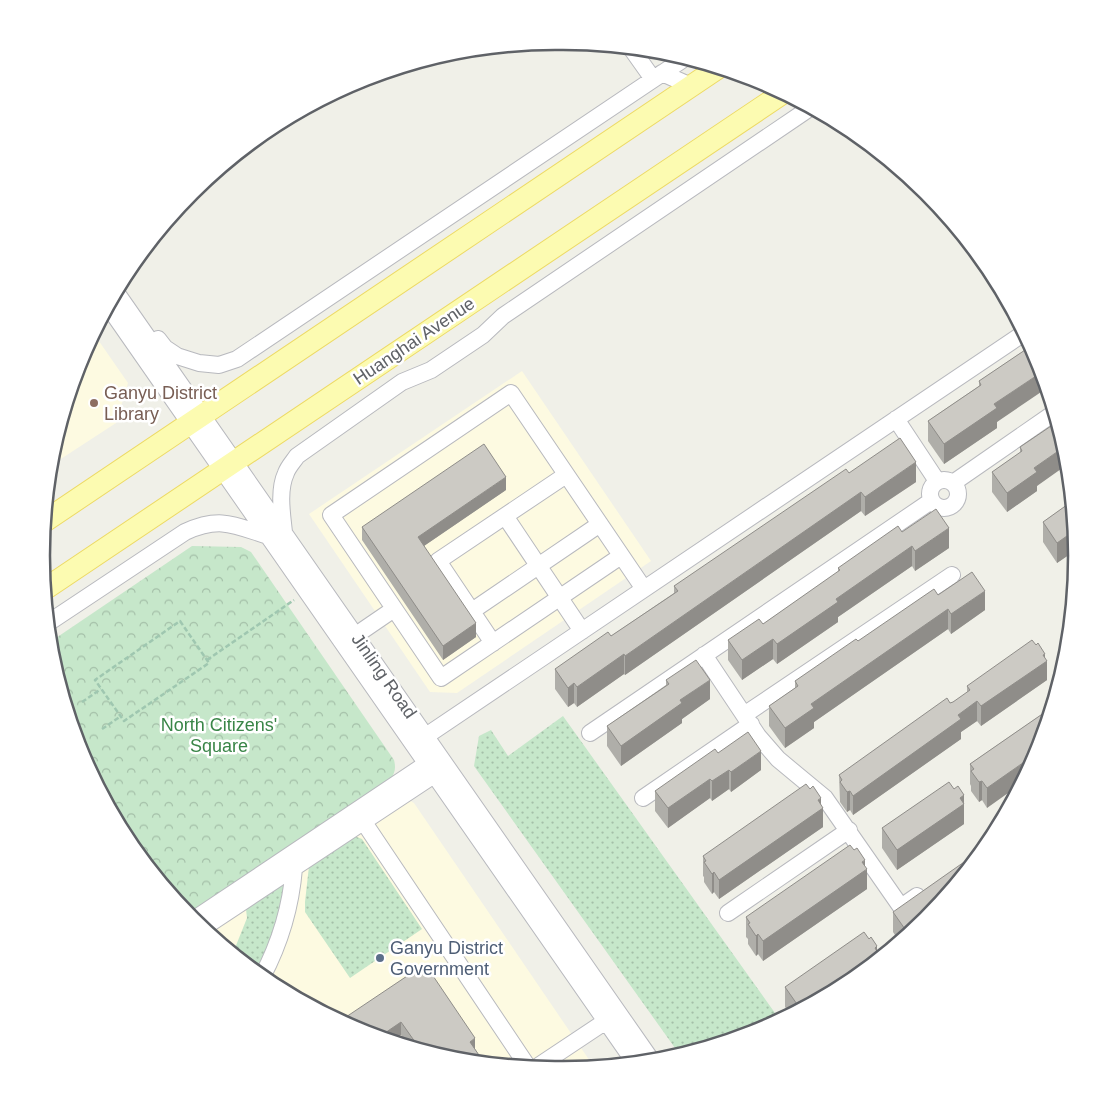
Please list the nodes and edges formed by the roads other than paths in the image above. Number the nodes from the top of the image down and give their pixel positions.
1 (637, 56) edge
2 (676, 63) edge
3 (711, 73) edge
4 (654, 78) junction
5 (691, 86) junction
6 (776, 97) edge
7 (804, 112) edge
8 (650, 114) junction
9 (125, 292) edge
10 (120, 299) edge
11 (113, 312) edge
12 (1018, 337) edge
13 (1048, 417) edge
14 (196, 419) junction
15 (896, 419) junction
16 (228, 466) junction
17 (566, 475) junction
18 (945, 482) junction
19 (931, 501) junction
20 (505, 516) junction
21 (52, 517) edge
22 (600, 524) junction
23 (276, 534) junction
24 (621, 556) junction
25 (538, 566) junction
26 (952, 575) dead end
27 (51, 584) edge
28 (644, 589) junction
29 (560, 598) junction
30 (394, 609) junction
31 (472, 611) junction
32 (54, 619) edge
33 (582, 631) junction
34 (356, 636) junction
35 (493, 643) junction
36 (704, 656) junction
37 (747, 720) junction
38 (590, 733) dead end
39 (426, 736) junction
40 (437, 765) junction
41 (643, 798) dead end
42 (363, 821) junction
43 (849, 830) junction
44 (294, 868) junction
45 (934, 885) edge
46 (728, 913) dead end
47 (200, 915) edge
48 (209, 924) edge
49 (266, 969) edge
50 (606, 1021) junction
51 (647, 1054) edge
52 (631, 1057) edge
53 (524, 1060) edge
54 (547, 1061) edge

1 - 4 street
2 - 4 street
3 - 5 main road
4 - 5 street
4 - 8 street
4 - 9 street
5 - 8 main road
6 - 16 main road, Huanghai Avenue
7 - 23 street
8 - 14 main road
10 - 14 street, Jinling Road
11 - 14 street, Jinling Road
12 - 15 street
13 - 18 street
14 - 16 street, Jinling Road
14 - 21 main road
15 - 18 street
15 - 28 street
16 - 23 street, Jinling Road
16 - 27 main road, Huanghai Avenue
17 - 20 street
17 - 22 street
17 - 30 street
18 - 19 street
18 - 19 street
19 - 36 street
20 - 25 street
20 - 31 street
22 - 24 street
22 - 25 street
23 - 32 street
23 - 34 street, Jinling Road
23 - 40 street, Jinling Road
24 - 28 street
24 - 29 street
25 - 29 street
25 - 31 street
26 - 37 street
28 - 33 street
29 - 33 street
29 - 35 street
30 - 34 street
30 - 35 street
31 - 35 street
33 - 39 street
34 - 39 street, Jinling Road
36 - 37 street
36 - 38 street
37 - 41 street
37 - 43 street
39 - 40 street, Jinling Road
40 - 42 street
40 - 47 street
40 - 50 street, Jinling Road
40 - 51 street, Jinling Road
42 - 44 street
42 - 53 street
43 - 45 street
43 - 46 street
44 - 48 street
44 - 49 street
50 - 52 street, Jinling Road
50 - 54 street

